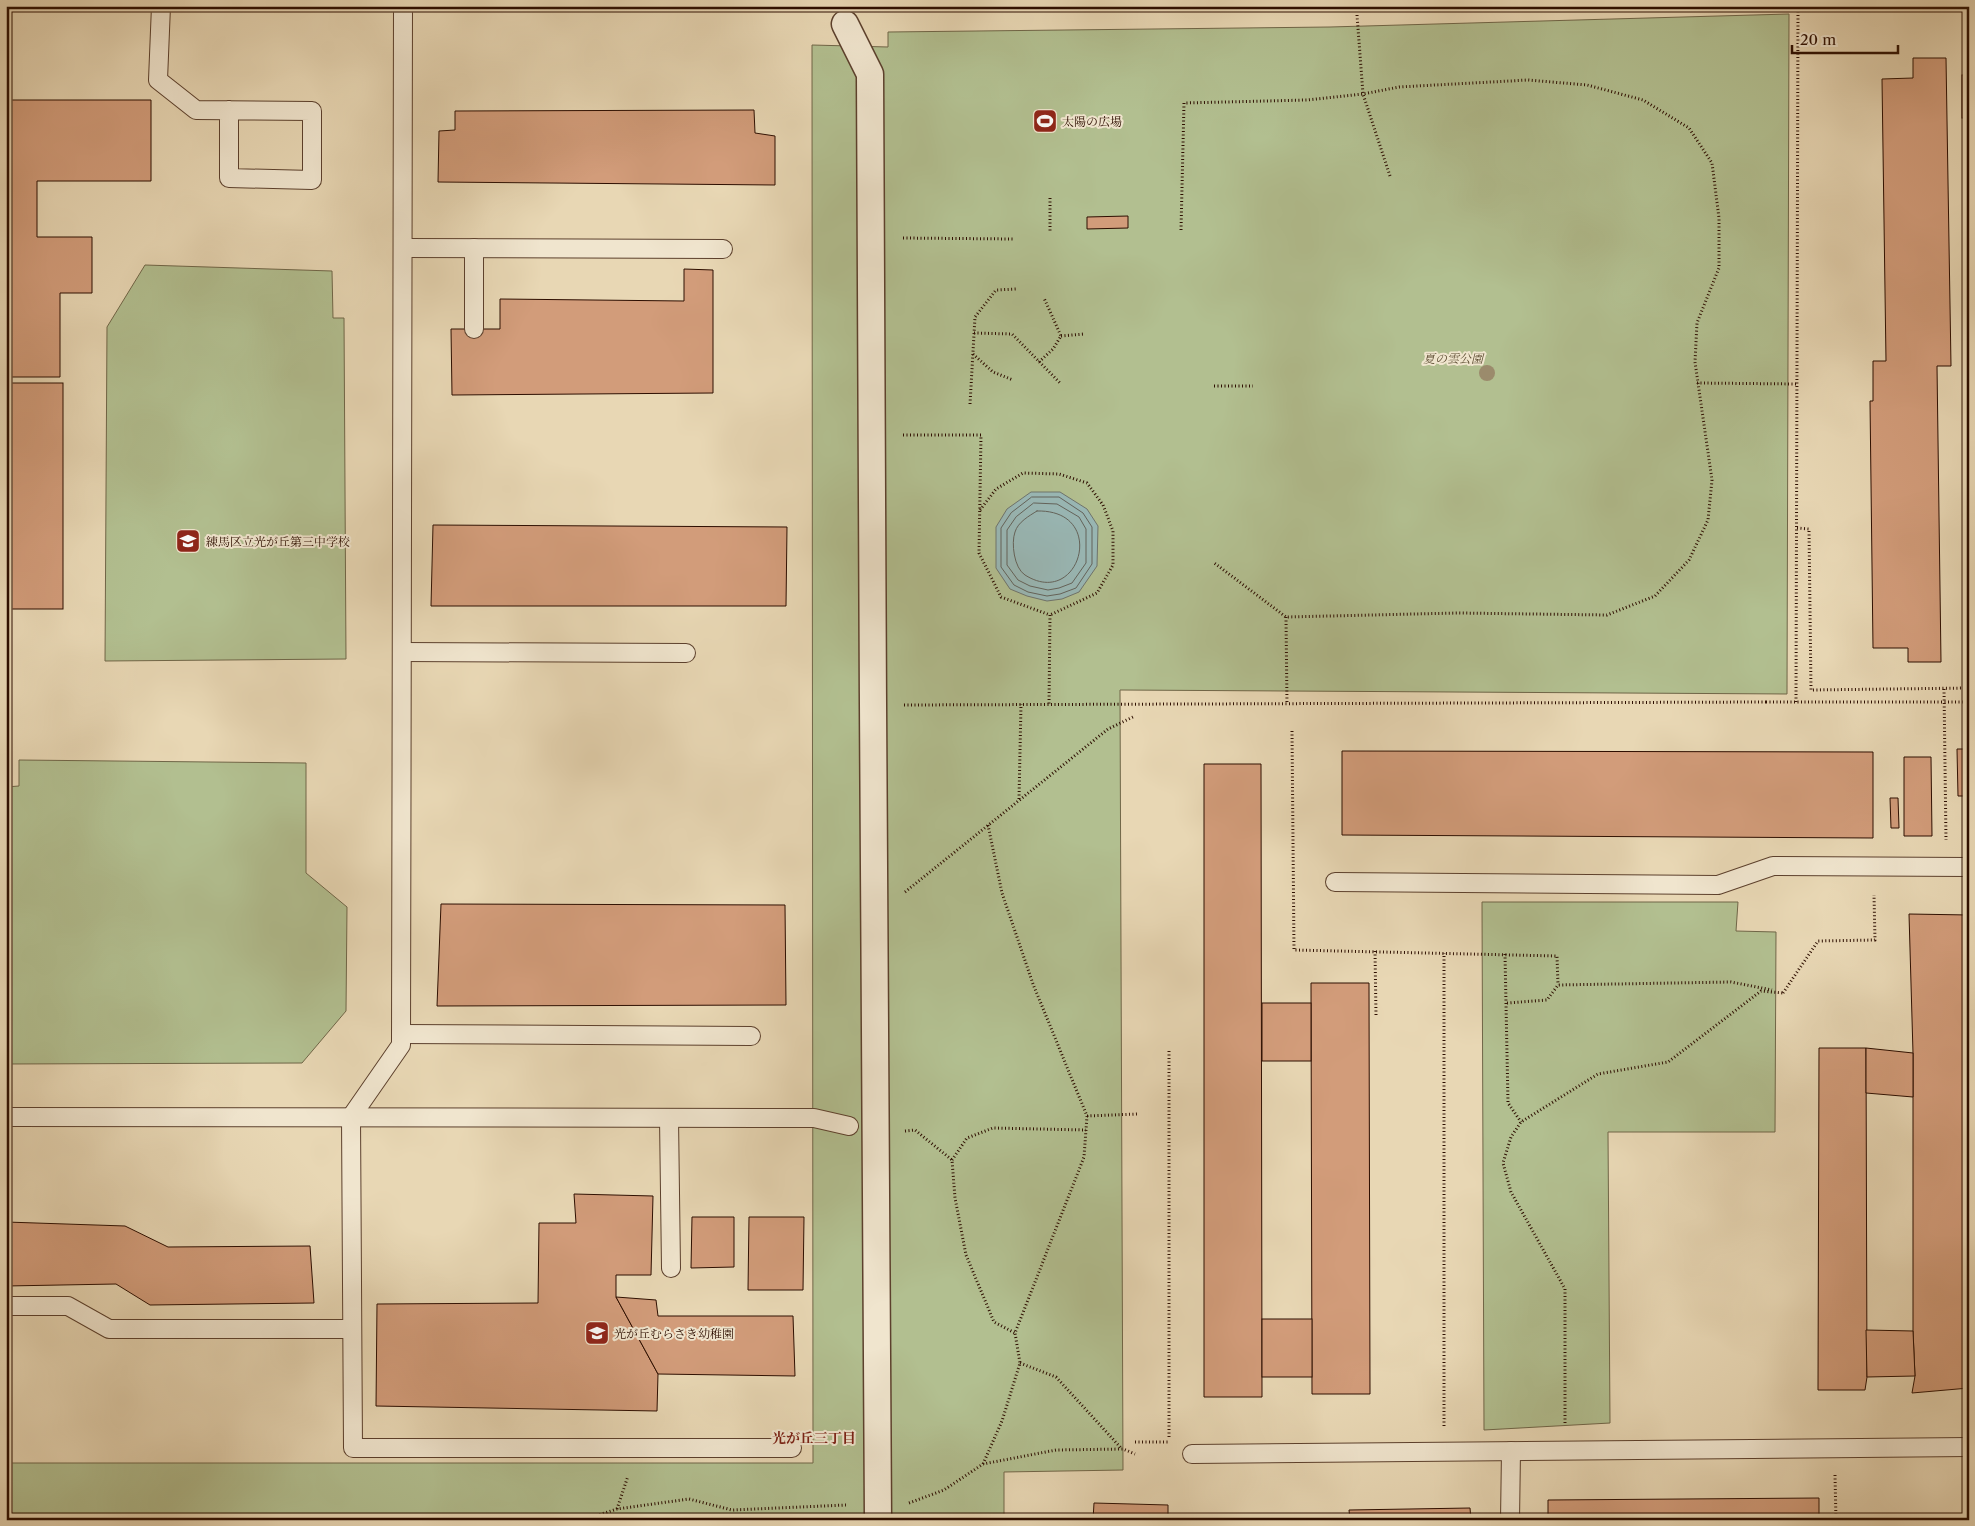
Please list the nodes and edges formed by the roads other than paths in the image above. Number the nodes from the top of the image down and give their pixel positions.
1 (161, 6) edge
2 (402, 6) edge
3 (845, 24) dead end
4 (229, 110) junction
5 (403, 248) junction
6 (474, 248) junction
7 (723, 249) dead end
8 (474, 329) dead end
9 (402, 652) junction
10 (686, 653) dead end
11 (1969, 867) edge
12 (1335, 882) dead end
13 (401, 1034) junction
14 (751, 1036) dead end
15 (6, 1117) edge
16 (350, 1117) junction
17 (669, 1118) junction
18 (849, 1126) dead end
19 (671, 1268) dead end
20 (6, 1306) edge
21 (352, 1329) junction
22 (1969, 1447) edge
23 (792, 1448) dead end
24 (1511, 1451) junction
25 (1192, 1454) dead end
26 (877, 1512) edge
27 (1510, 1520) edge

1 - 4 lane
2 - 5 lane
3 - 26 street
4 - 4 lane
5 - 6 lane
5 - 9 lane
6 - 7 lane
6 - 8 lane
9 - 10 lane
9 - 13 lane
11 - 12 lane
13 - 14 lane
13 - 16 lane
15 - 16 lane
16 - 17 lane
16 - 21 lane
17 - 18 lane
17 - 19 lane
20 - 21 lane
21 - 23 lane
22 - 24 lane
24 - 25 lane
24 - 27 lane

